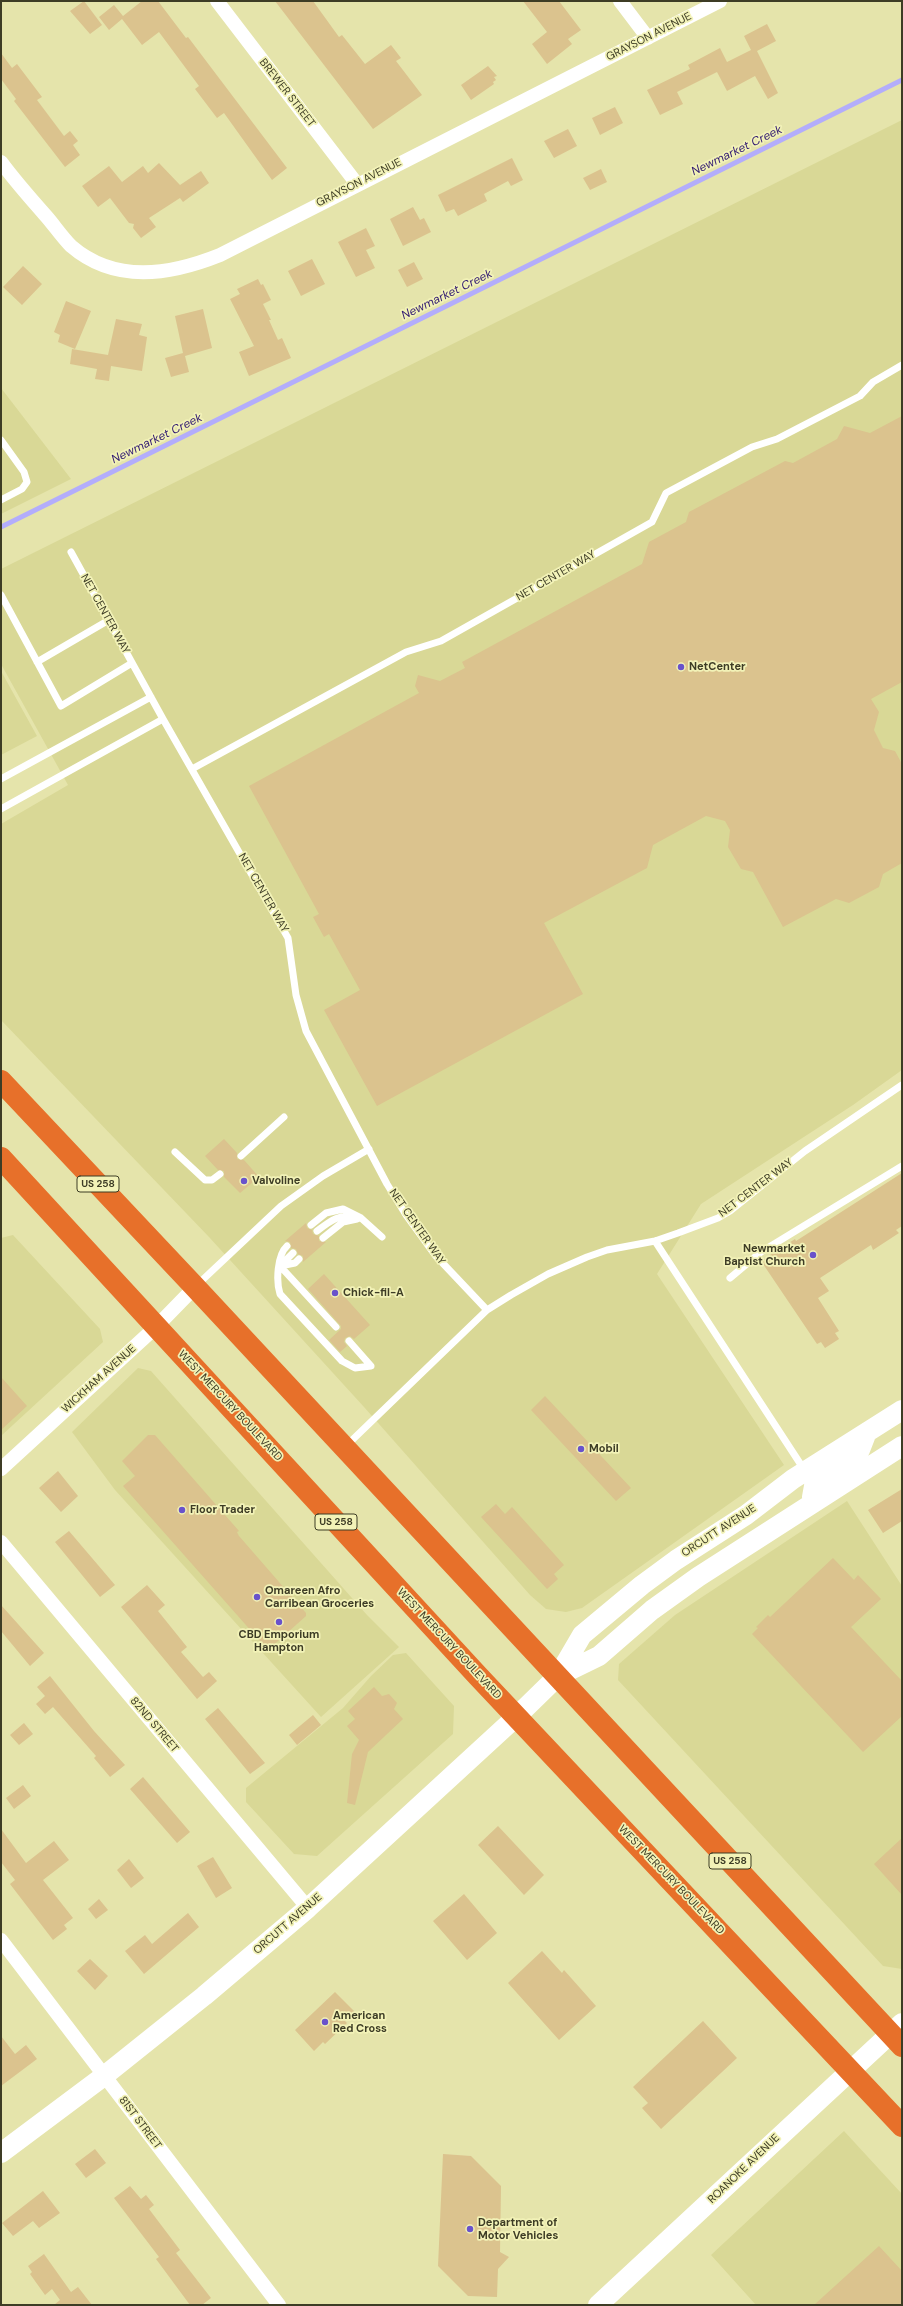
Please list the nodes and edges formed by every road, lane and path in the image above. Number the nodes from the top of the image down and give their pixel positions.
1 (217, 1) edge
2 (620, 1) edge
3 (720, 1) edge
4 (648, 38) junction
5 (1, 162) edge
6 (357, 184) junction
7 (902, 366) edge
8 (1, 440) edge
9 (1, 500) edge
10 (71, 552) dead end
11 (1, 595) edge
12 (109, 620) junction
13 (37, 662) junction
14 (132, 663) junction
15 (151, 696) junction
16 (163, 719) junction
17 (192, 768) junction
18 (1, 779) edge
19 (1, 809) edge
20 (1, 1081) edge
21 (902, 1085) edge
22 (284, 1117) dead end
23 (369, 1149) junction
24 (175, 1152) dead end
25 (241, 1156) dead end
26 (1, 1158) edge
27 (902, 1166) edge
28 (220, 1174) dead end
29 (361, 1218) junction
30 (311, 1224) dead end
31 (317, 1231) dead end
32 (382, 1237) dead end
33 (323, 1238) dead end
34 (655, 1241) junction
35 (287, 1246) dead end
36 (293, 1253) dead end
37 (299, 1259) dead end
38 (280, 1266) junction
39 (730, 1278) dead end
40 (195, 1286) junction
41 (487, 1310) junction
42 (157, 1326) junction
43 (336, 1327) dead end
44 (349, 1341) dead end
45 (902, 1410) edge
46 (867, 1432) junction
47 (902, 1446) edge
48 (344, 1447) junction
49 (1, 1469) edge
50 (805, 1471) junction
51 (815, 1502) junction
52 (1, 1542) edge
53 (558, 1676) junction
54 (516, 1717) junction
55 (308, 1908) junction
56 (1, 1940) edge
57 (898, 2034) edge
58 (850, 2070) junction
59 (104, 2076) junction
60 (902, 2126) edge
61 (1, 2153) edge
62 (600, 2304) edge
63 (279, 2305) edge

1 - 6 street, BREWER STREET
2 - 4 street
3 - 4 street, GRAYSON AVENUE
4 - 6 street, GRAYSON AVENUE
5 - 6 street, GRAYSON AVENUE
7 - 17 lane, NET CENTER WAY
8 - 9 lane
10 - 12 lane, NET CENTER WAY
11 - 13 lane
12 - 13 lane
12 - 14 lane, NET CENTER WAY
13 - 14 lane
14 - 15 lane, NET CENTER WAY
15 - 16 lane, NET CENTER WAY
15 - 18 lane
16 - 17 lane, NET CENTER WAY
16 - 19 lane
17 - 23 lane, NET CENTER WAY
20 - 40 highway, US 258
21 - 34 lane, NET CENTER WAY
22 - 25 lane
23 - 40 lane
23 - 41 lane, NET CENTER WAY
24 - 28 lane
26 - 42 highway, WEST MERCURY BOULEVARD / US 258
27 - 39 lane
29 - 30 lane
29 - 31 lane
29 - 32 lane
29 - 33 lane
34 - 41 lane, NET CENTER WAY
34 - 50 lane
35 - 38 lane
36 - 38 lane
37 - 38 lane
38 - 43 lane
38 - 44 lane
40 - 42 street, WICKHAM AVENUE
40 - 48 highway, US 258
41 - 48 lane
42 - 49 street, WICKHAM AVENUE
42 - 54 highway, WEST MERCURY BOULEVARD / US 258
45 - 46 street, ORCUTT AVENUE
46 - 50 street, ORCUTT AVENUE
46 - 51 street
47 - 51 street, ORCUTT AVENUE
48 - 53 highway, US 258
50 - 53 street, ORCUTT AVENUE
51 - 53 street, ORCUTT AVENUE
52 - 55 street, 82ND STREET
53 - 54 street, ORCUTT AVENUE
53 - 57 highway, US 258
54 - 55 street, ORCUTT AVENUE
54 - 58 highway, WEST MERCURY BOULEVARD / US 258
55 - 59 street, ORCUTT AVENUE
56 - 59 street, 81ST STREET
57 - 58 street, ROANOKE AVENUE
58 - 60 highway, WEST MERCURY BOULEVARD / US 258
58 - 62 street, ROANOKE AVENUE
59 - 61 street, ORCUTT AVENUE
59 - 63 street, 81ST STREET

